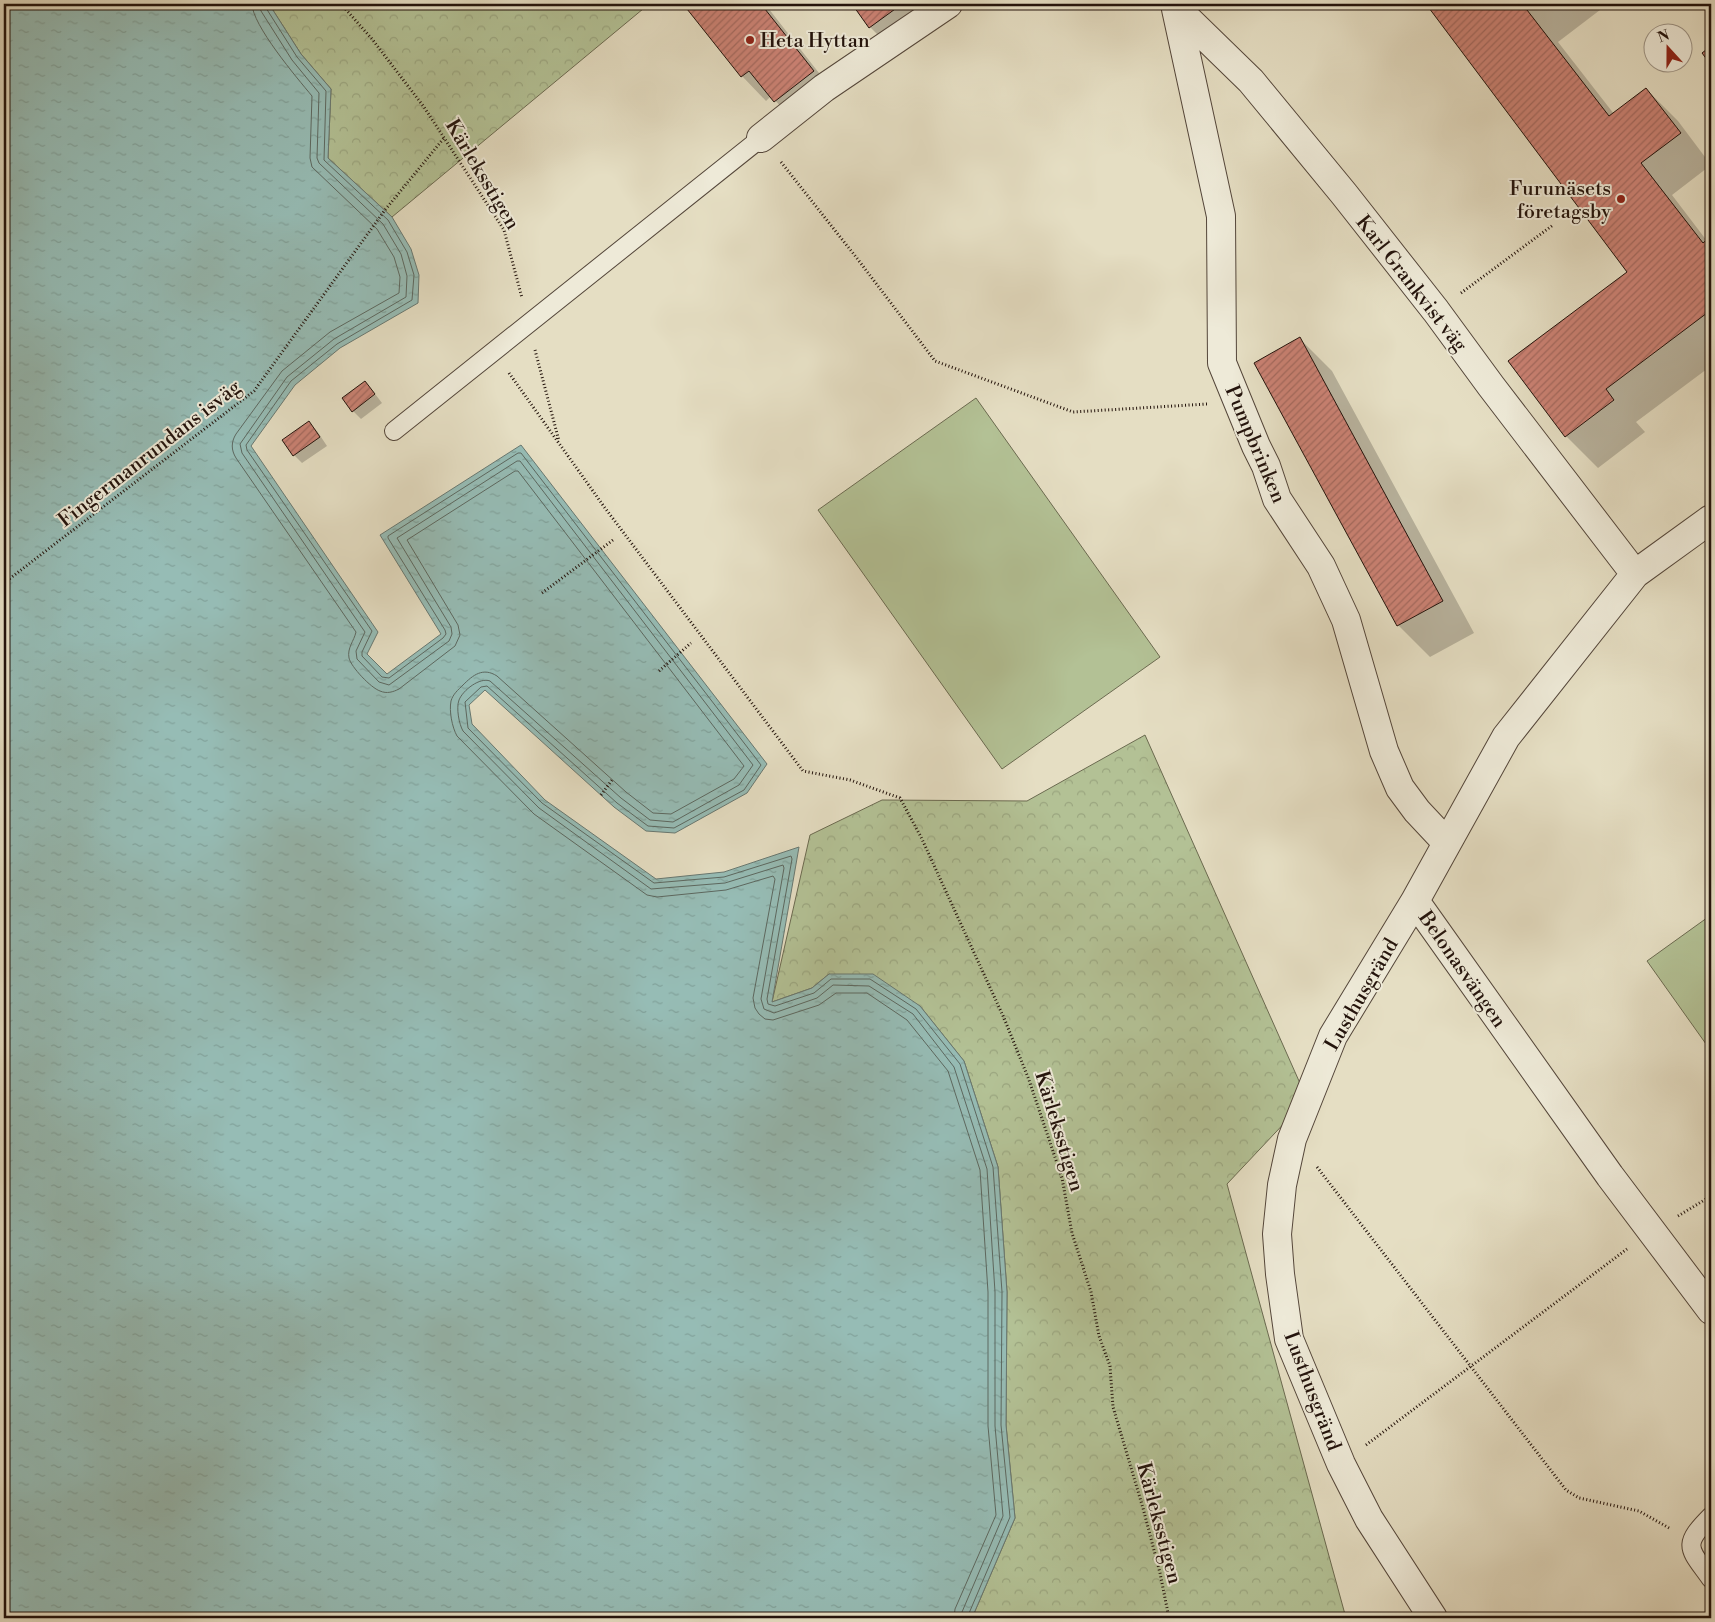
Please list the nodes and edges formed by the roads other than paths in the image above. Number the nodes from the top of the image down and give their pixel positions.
1 (948, 4) edge
2 (1176, 6) edge
3 (762, 138) joint
4 (394, 431) dead end
5 (1711, 519) edge
6 (1635, 574) junction
7 (1447, 843) junction
8 (1415, 901) junction
9 (1711, 1310) edge
10 (1711, 1516) edge
11 (1711, 1579) edge
12 (1433, 1618) edge

1 - 3 street
2 - 6 street, Karl Grankvist väg
2 - 7 street, Pumpbrinken
3 - 4 lane
5 - 6 street, Belonasvängen
6 - 7 street, Belonasvängen
7 - 8 street, Belonasvängen
8 - 9 street, Belonasvängen
8 - 12 street, Lusthusgränd
10 - 11 lane

